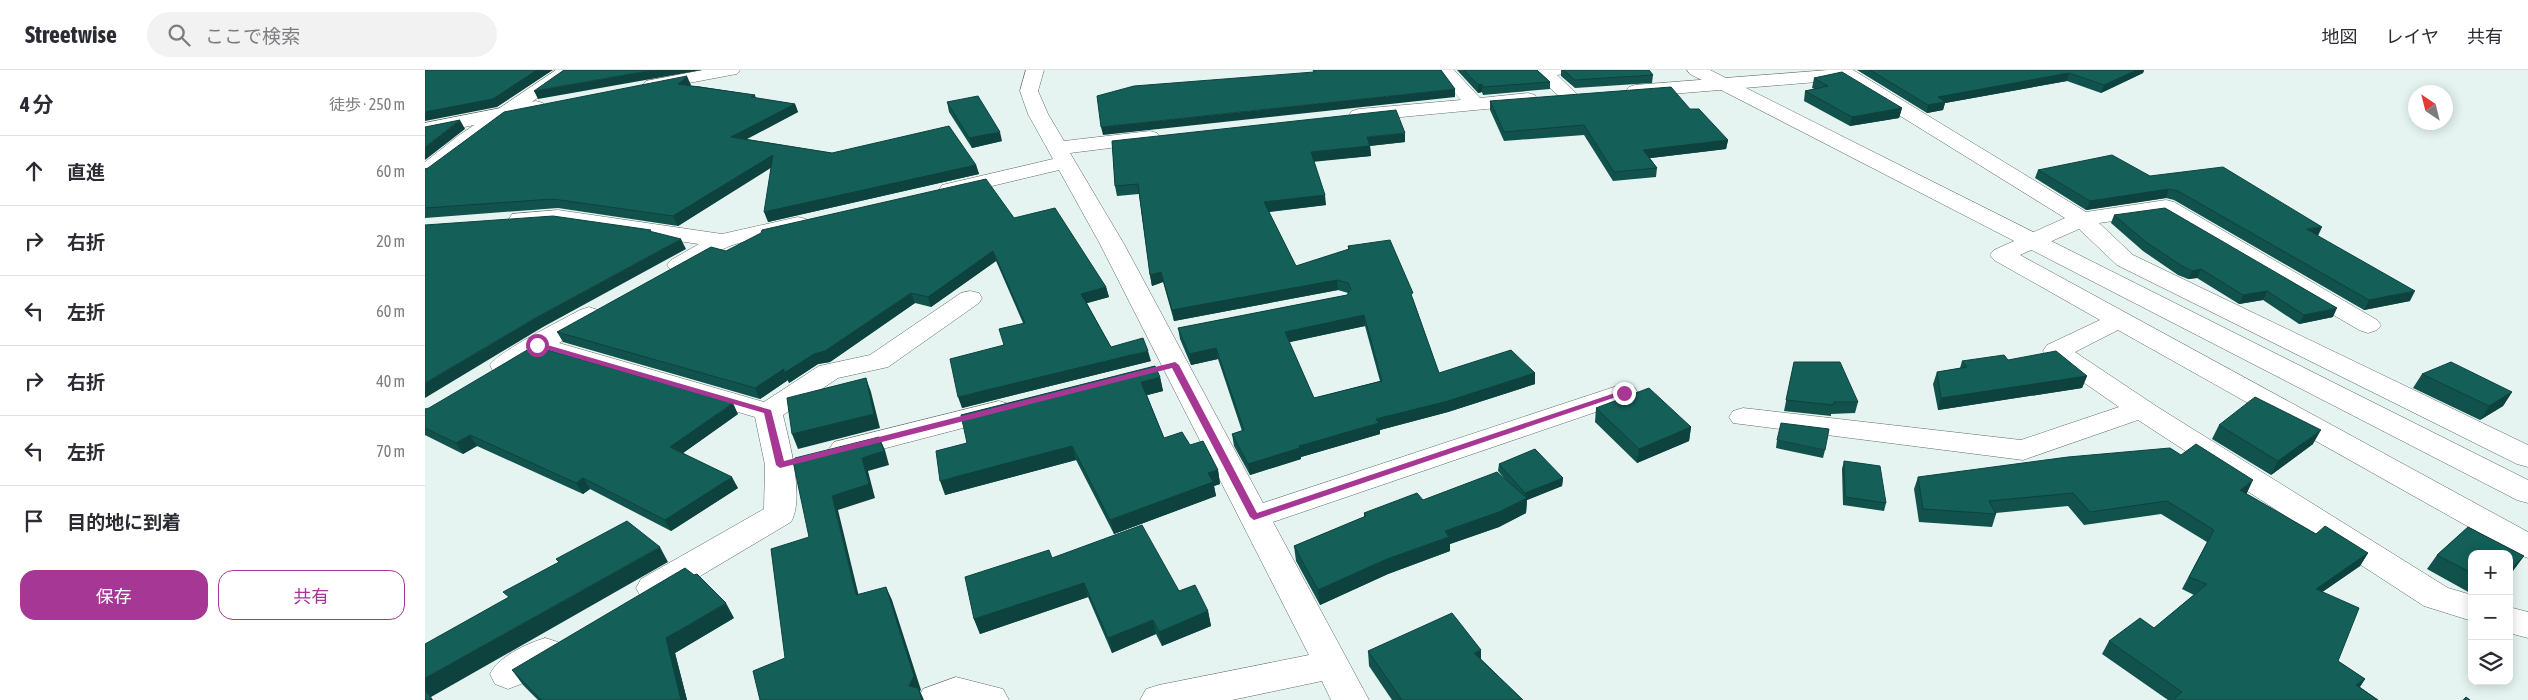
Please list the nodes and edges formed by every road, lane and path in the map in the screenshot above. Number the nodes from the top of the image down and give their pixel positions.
1 (568, 70) edge
2 (731, 70) edge
3 (1035, 70) edge
4 (1444, 70) edge
5 (1557, 70) edge
6 (1696, 70) edge
7 (1843, 71) edge
8 (1726, 85) junction
9 (633, 89) edge
10 (1618, 92) edge
11 (1589, 94) edge
12 (1569, 95) junction
13 (1475, 103) junction
14 (555, 104) edge
15 (505, 113) junction
16 (1339, 118) edge
17 (425, 129) edge
18 (1164, 136) edge
19 (1062, 155) junction
20 (425, 172) edge
21 (925, 196) edge
22 (821, 219) edge
23 (2082, 219) junction
24 (501, 221) edge
25 (2033, 240) junction
26 (722, 241) junction
27 (663, 274) edge
28 (970, 298) dead end
29 (612, 302) edge
30 (2119, 320) junction
31 (2368, 325) dead end
32 (1187, 328) edge
33 (1158, 333) junction
34 (537, 345) junction
35 (1175, 365) junction
36 (1146, 372) edge
37 (481, 378) edge
38 (1624, 393) dead end
39 (1021, 404) edge
40 (2141, 409) junction
41 (768, 412) junction
42 (1743, 417) dead end
43 (2528, 457) edge
44 (803, 459) junction
45 (2528, 493) edge
46 (1254, 517) junction
47 (2528, 546) edge
48 (627, 604) edge
49 (2468, 607) edge
50 (2513, 621) edge
51 (2528, 625) edge
52 (567, 639) edge
53 (1332, 665) junction
54 (508, 674) dead end
55 (936, 700) edge
56 (990, 700) edge
57 (1159, 700) edge
58 (1350, 700) edge

1 - 15 street
2 - 9 street
3 - 19 street
4 - 13 street
5 - 12 street
6 - 8 street
7 - 8 street
7 - 23 street
8 - 10 street
8 - 25 street
11 - 12 street
12 - 13 street
13 - 16 street
14 - 15 street
15 - 17 street
15 - 20 street
18 - 19 street
19 - 21 street
19 - 33 street
22 - 26 street
23 - 25 street
23 - 31 street
23 - 43 street
24 - 26 street
25 - 30 street
25 - 45 street
26 - 27 street
28 - 41 street
29 - 34 street
30 - 40 street
30 - 47 street
32 - 33 street
33 - 35 street
34 - 37 street
34 - 41 street
35 - 36 street
35 - 46 street
38 - 46 street
39 - 44 street
40 - 42 street
40 - 49 street
41 - 44 street
44 - 48 street
46 - 53 street
50 - 51 street
52 - 54 street
53 - 57 street
53 - 58 street
55 - 56 street

